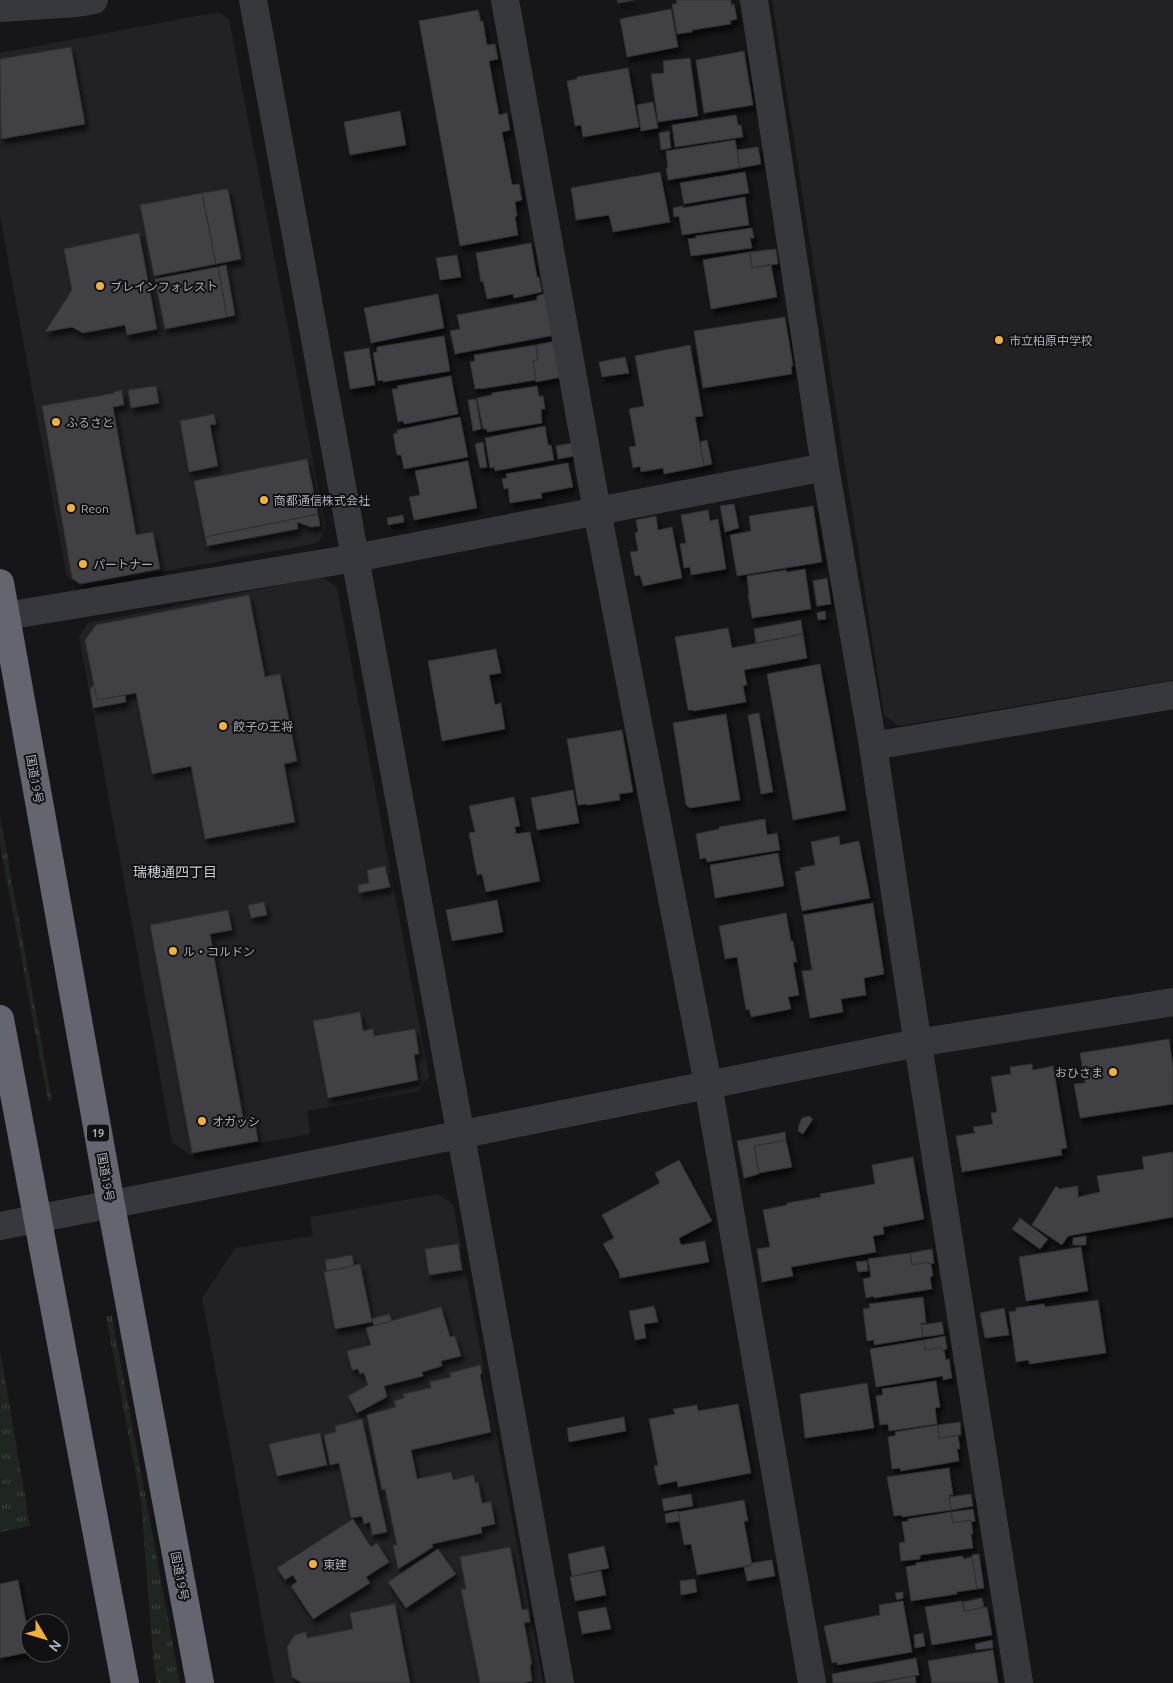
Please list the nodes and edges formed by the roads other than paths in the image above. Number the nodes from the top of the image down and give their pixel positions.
1 (94, 0) edge
2 (253, 0) edge
3 (505, 0) edge
4 (754, 0) edge
5 (0, 8) edge
6 (825, 467) junction
7 (597, 511) junction
8 (355, 558) junction
9 (0, 583) edge
10 (6, 616) junction
11 (1173, 695) edge
12 (873, 746) junction
13 (1173, 1002) edge
14 (0, 1019) edge
15 (918, 1043) junction
16 (708, 1084) junction
17 (461, 1134) junction
18 (111, 1205) junction
19 (38, 1218) junction
20 (0, 1226) edge
21 (125, 1683) edge
22 (200, 1683) edge
23 (560, 1683) edge
24 (812, 1683) edge
25 (1019, 1683) edge

1 - 5 street
2 - 8 street
3 - 7 street
4 - 6 street
6 - 7 street
6 - 12 street
7 - 8 street
7 - 16 street
8 - 10 street
8 - 17 street
9 - 10 highway, 国道19号 / 19
10 - 18 highway, 国道19号 / 19
11 - 12 street
12 - 15 street
13 - 15 street
14 - 19 highway
15 - 16 street
15 - 25 street
16 - 17 street
16 - 24 street
17 - 18 street
17 - 23 street
18 - 19 street
18 - 22 highway, 国道19号 / 19
19 - 20 street
19 - 21 highway

